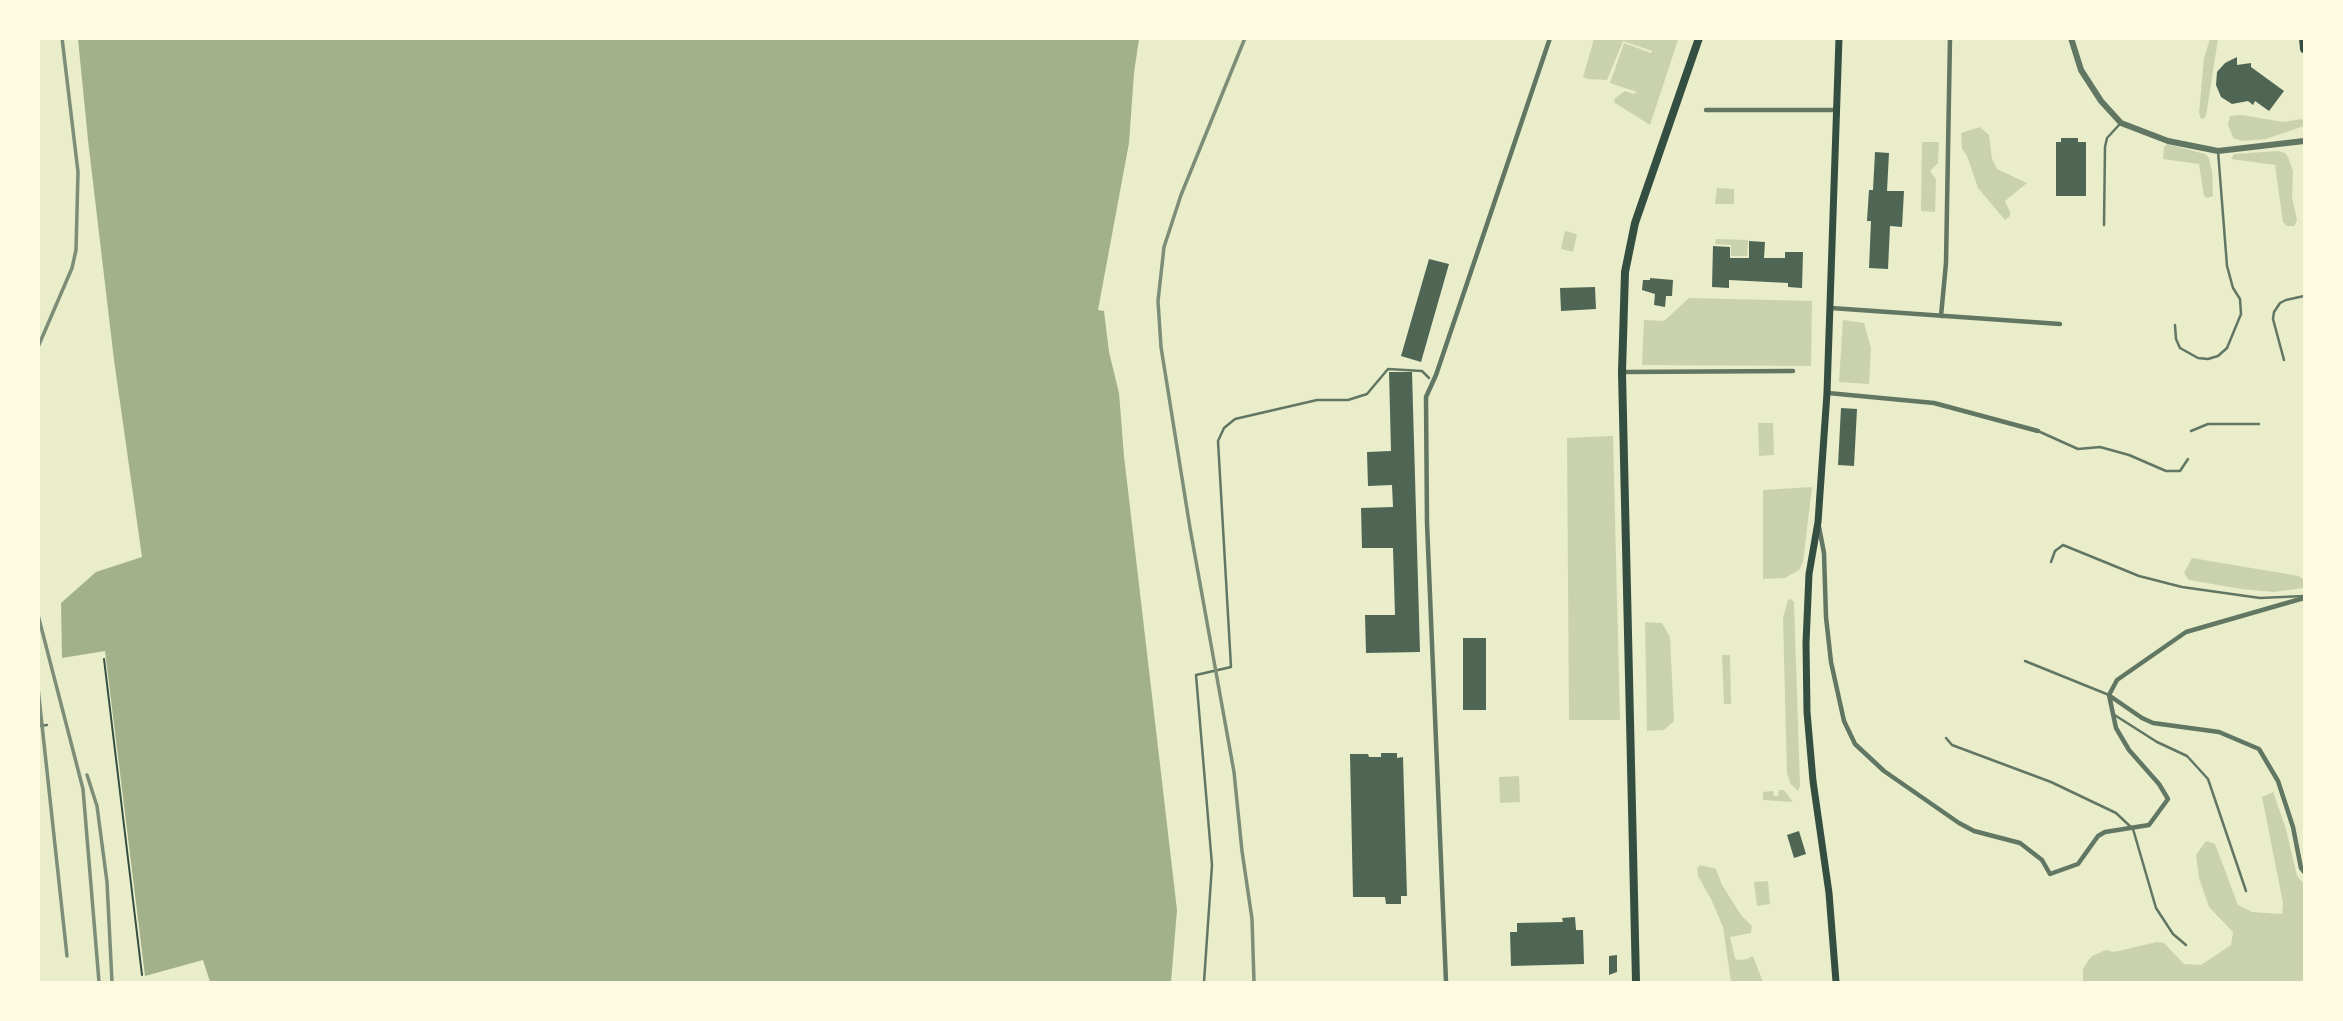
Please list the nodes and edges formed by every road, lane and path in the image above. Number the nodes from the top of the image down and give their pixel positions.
1 (1549, 38) edge
2 (1699, 38) edge
3 (1839, 38) edge
4 (1950, 38) edge
5 (2071, 38) edge
6 (2303, 38) edge
7 (2305, 49) edge
8 (1706, 110) dead end
9 (1837, 110) junction
10 (2121, 123) junction
11 (2305, 142) edge
12 (2218, 151) junction
13 (2104, 225) dead end
14 (2305, 296) edge
15 (1830, 308) junction
16 (1941, 316) junction
17 (2060, 324) dead end
18 (2175, 325) dead end
19 (2284, 360) dead end
20 (1793, 371) dead end
21 (1622, 372) junction
22 (1431, 380) junction
23 (1827, 393) junction
24 (2259, 424) dead end
25 (2038, 431) joint
26 (2191, 431) dead end
27 (2189, 459) dead end
28 (1818, 522) junction
29 (2051, 562) dead end
30 (2305, 597) edge
31 (104, 659) dead end
32 (2025, 662) dead end
33 (2109, 695) junction
34 (2111, 712) junction
35 (47, 725) dead end
36 (38, 726) edge
37 (1946, 738) dead end
38 (2133, 830) junction
39 (2305, 872) edge
40 (2246, 891) dead end
41 (2186, 945) dead end
42 (1836, 973) junction
43 (142, 975) dead end
44 (1204, 982) edge
45 (1446, 982) edge
46 (1636, 982) edge
47 (1836, 982) edge
48 (1842, 982) edge

1 - 22 street
2 - 21 main road
3 - 9 main road
4 - 16 street
5 - 10 street
6 - 7 main road
8 - 9 street
9 - 15 main road
10 - 12 street
10 - 13 lane
11 - 12 street
12 - 18 lane
14 - 19 lane
15 - 16 street
15 - 23 main road
16 - 17 street
20 - 21 street
21 - 46 main road
22 - 44 lane
22 - 45 street
23 - 25 street
23 - 28 main road
24 - 26 lane
25 - 27 lane
28 - 38 street
28 - 42 main road
29 - 30 lane
30 - 33 street
31 - 43 path
32 - 33 lane
33 - 34 street
33 - 39 street
34 - 38 street
34 - 40 lane
35 - 36 lane
37 - 38 lane
38 - 41 lane
42 - 47 main road
42 - 48 main road

